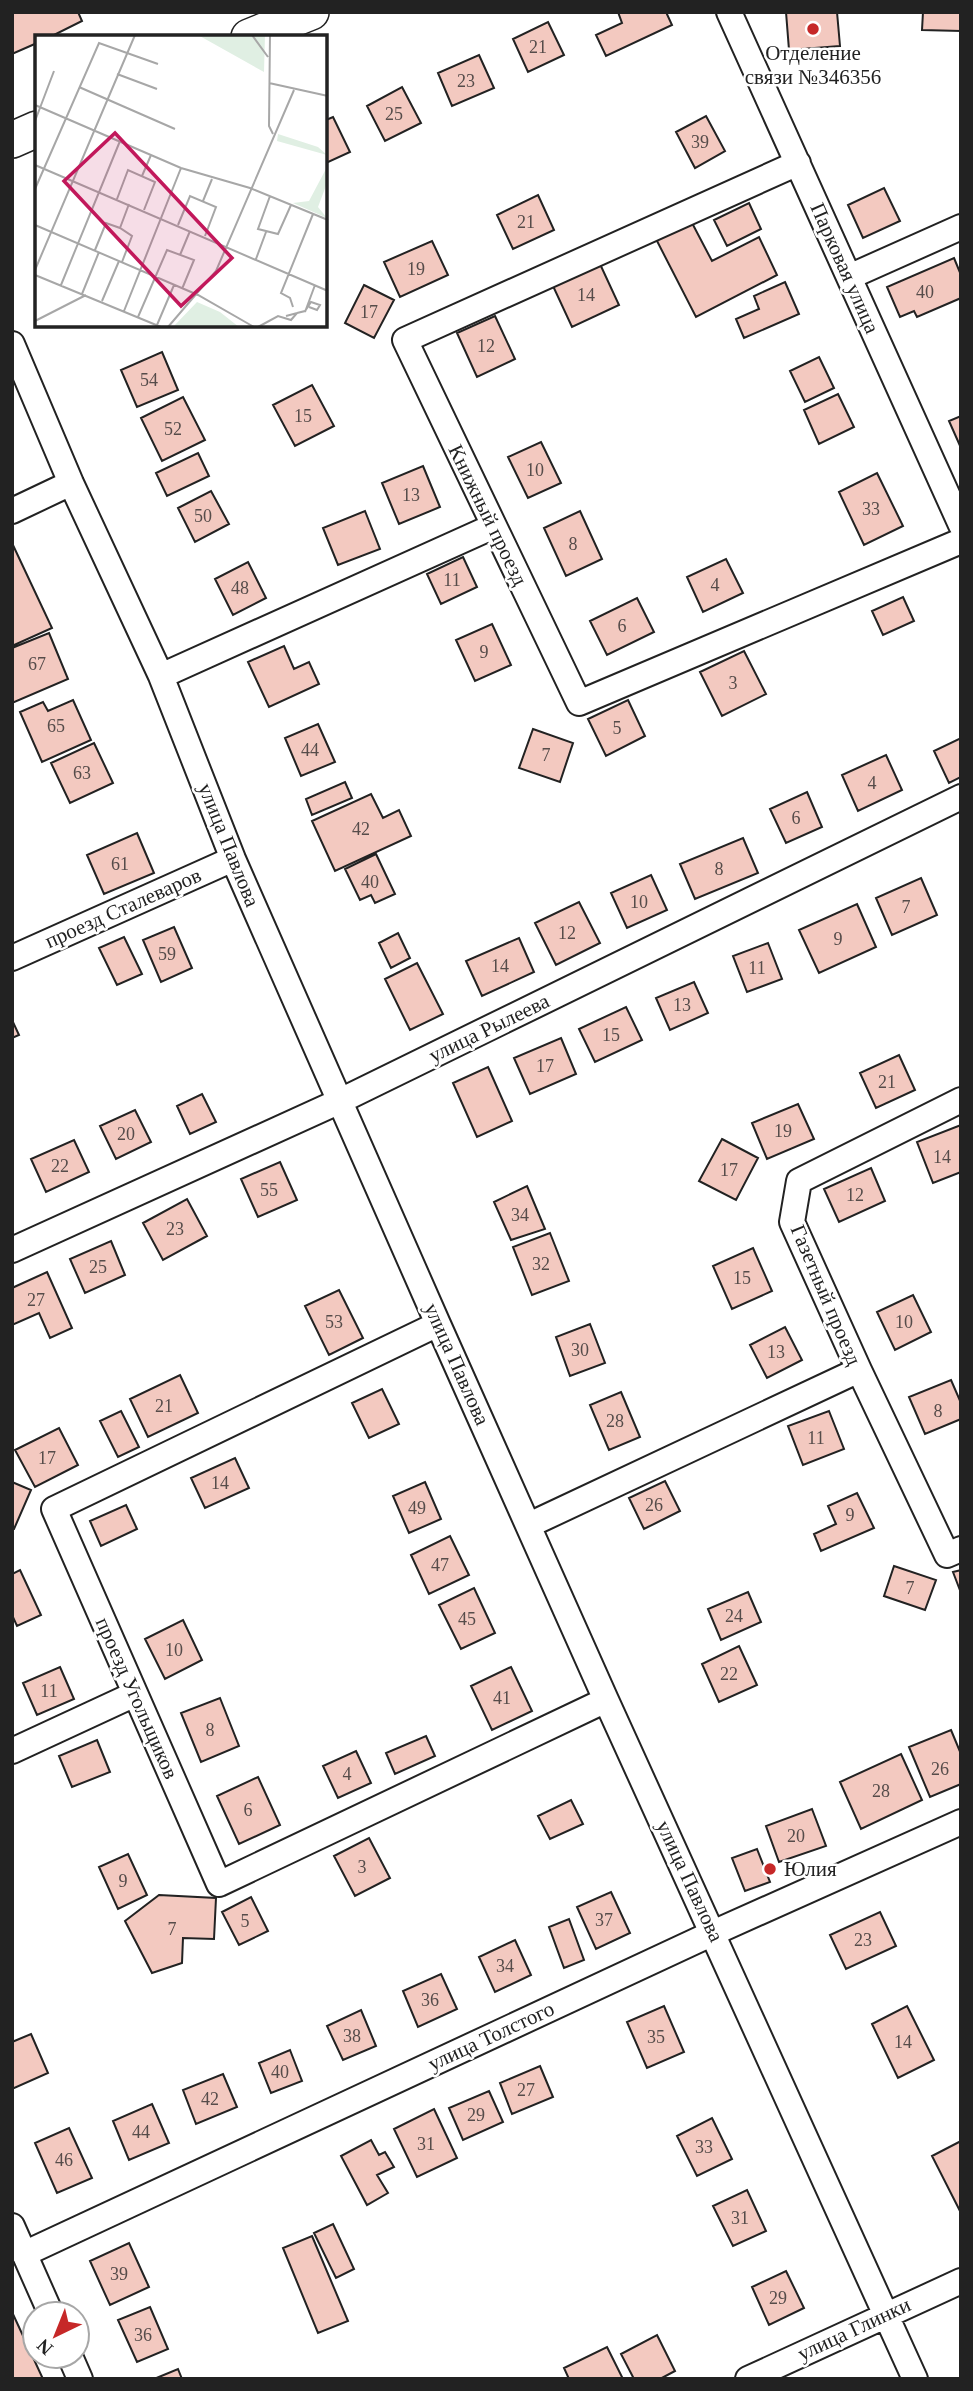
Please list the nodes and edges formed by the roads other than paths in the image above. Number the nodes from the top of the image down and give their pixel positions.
1 (311, 12) edge
2 (729, 12) edge
3 (254, 35) edge
4 (35, 130) edge
5 (12, 140) edge
6 (797, 163) junction
7 (961, 227) edge
8 (849, 277) junction
9 (12, 344) edge
10 (71, 483) junction
11 (12, 511) edge
12 (961, 524) edge
13 (494, 526) junction
14 (961, 541) edge
15 (162, 676) junction
16 (961, 797) edge
17 (233, 859) junction
18 (12, 958) edge
19 (961, 1100) edge
20 (340, 1101) junction
21 (12, 1250) edge
22 (438, 1324) junction
23 (859, 1370) junction
24 (529, 1525) junction
25 (961, 1549) edge
26 (135, 1694) junction
27 (606, 1700) junction
28 (12, 1751) edge
29 (961, 1822) edge
30 (713, 1933) junction
31 (12, 2226) edge
32 (24, 2254) junction
33 (961, 2281) edge
34 (45, 2300) edge
35 (886, 2314) junction
36 (748, 2379) edge
37 (915, 2379) edge

1 - 3 street
2 - 6 street, Парковая улица
4 - 5 street
6 - 8 street, Парковая улица
6 - 13 street, Книжный проезд
7 - 8 street
8 - 12 street, Парковая улица
9 - 10 street, улица Павлова
10 - 11 street
10 - 15 street, улица Павлова
13 - 14 street, Книжный проезд
13 - 15 street
15 - 17 street, улица Павлова
16 - 20 street, улица Рылеева
17 - 18 street, проезд Сталеваров
17 - 20 street, улица Павлова
19 - 23 street, Газетный проезд
20 - 21 street, улица Рылеева
20 - 22 street, улица Павлова
22 - 24 street, улица Павлова
22 - 26 street, проезд Угольщиков
23 - 24 street
23 - 25 street, Газетный проезд
24 - 27 street, улица Павлова
26 - 27 street, проезд Угольщиков
26 - 28 street
27 - 30 street, улица Павлова
29 - 30 street, улица Толстого
30 - 32 street, улица Толстого
30 - 35 street, улица Павлова
31 - 32 street
32 - 34 street
33 - 35 street, улица Глинки
35 - 36 street, улица Глинки
35 - 37 street, улица Павлова

